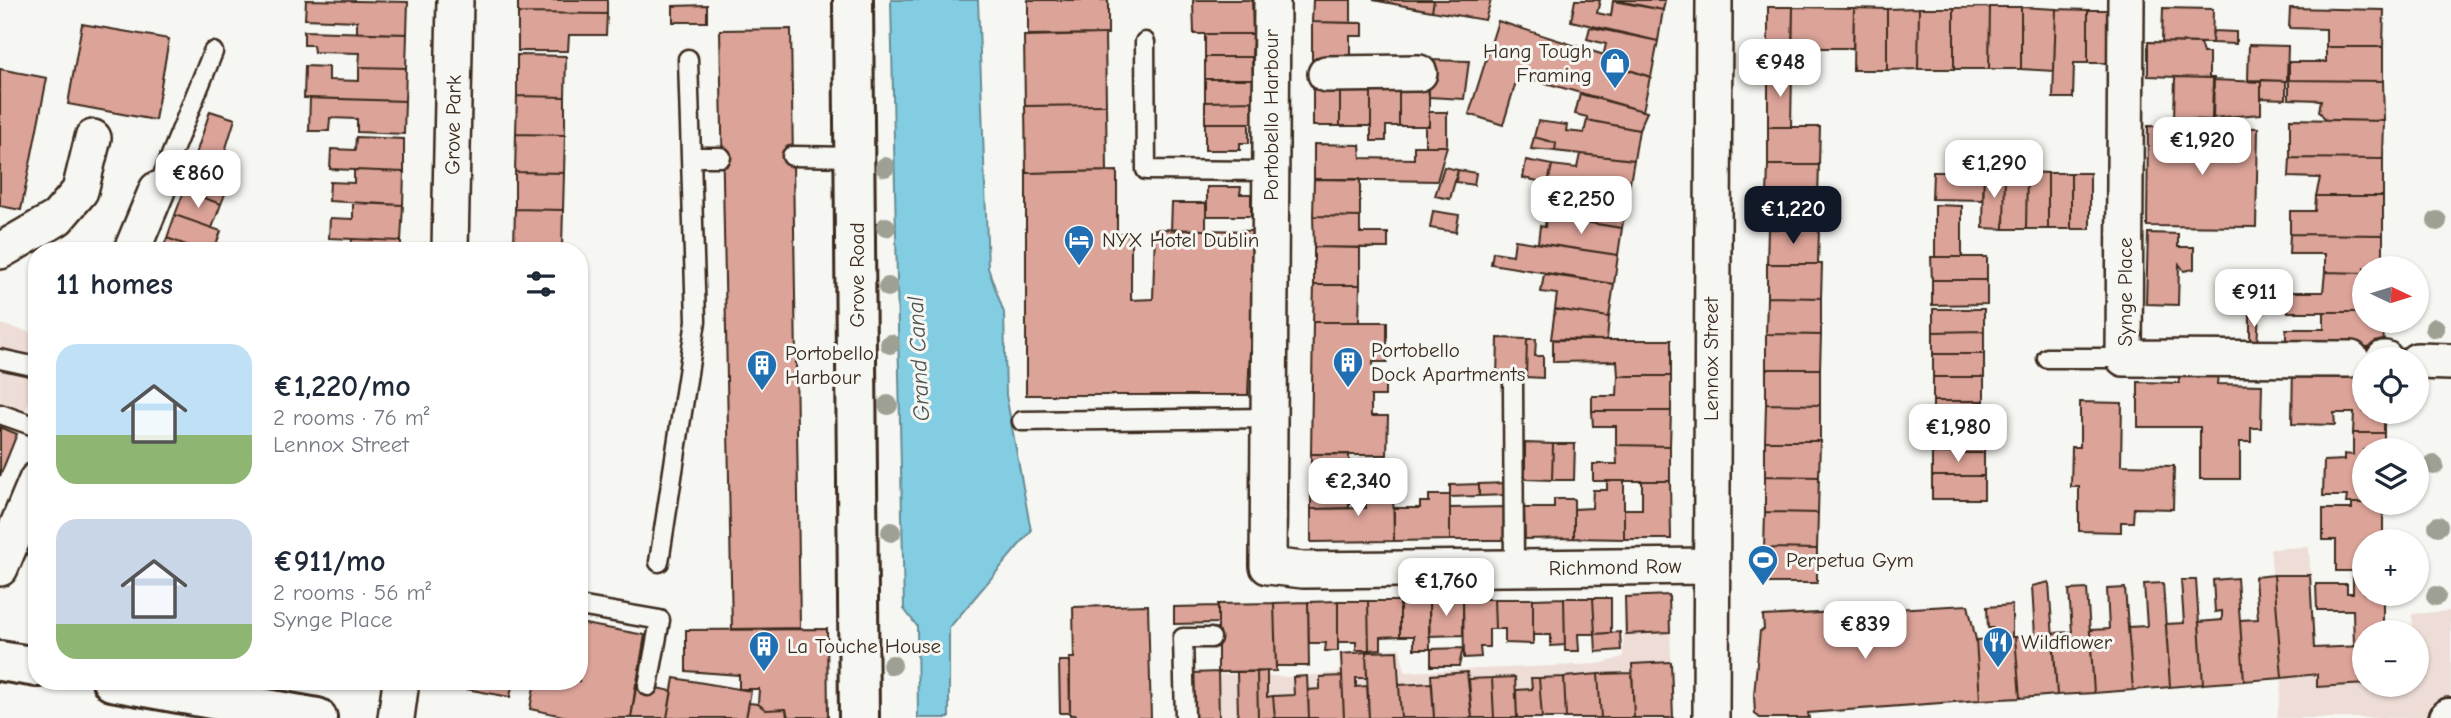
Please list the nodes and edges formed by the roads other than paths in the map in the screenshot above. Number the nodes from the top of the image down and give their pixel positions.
1 (454, 0) edge
2 (853, 0) edge
3 (1272, 0) edge
4 (1714, 0) edge
5 (2126, 0) edge
6 (1145, 41) dead end
7 (213, 52) dead end
8 (688, 59) dead end
9 (1419, 73) dead end
10 (1314, 74) dead end
11 (93, 138) dead end
12 (792, 156) dead end
13 (691, 157) junction
14 (721, 157) dead end
15 (856, 157) junction
16 (1270, 171) junction
17 (157, 190) joint
18 (135, 242) edge
19 (450, 242) edge
20 (0, 251) edge
21 (2047, 358) dead end
22 (2124, 358) junction
23 (0, 359) edge
24 (2352, 359) edge
25 (2429, 361) edge
26 (2451, 362) edge
27 (28, 365) edge
28 (1513, 384) dead end
29 (0, 414) edge
30 (1269, 418) junction
31 (1021, 421) dead end
32 (28, 423) edge
33 (28, 501) edge
34 (659, 562) dead end
35 (1268, 566) joint
36 (1710, 566) junction
37 (0, 568) edge
38 (1514, 568) junction
39 (588, 608) edge
40 (1211, 638) dead end
41 (0, 661) edge
42 (28, 666) edge
43 (648, 686) dead end
44 (162, 690) edge
45 (400, 690) edge
46 (317, 718) edge
47 (396, 718) edge
48 (859, 718) edge
49 (1185, 718) edge
50 (1711, 718) edge

1 - 19 street, Grove Park
2 - 15 main road, Grove Road
3 - 16 street, Portobello Harbour
4 - 36 street, Lennox Street
5 - 22 street, Synge Place
6 - 16 lane
7 - 17 lane
8 - 13 lane
9 - 10 street
11 - 20 street
12 - 15 lane
13 - 14 lane
13 - 34 lane
15 - 48 main road, Grove Road
16 - 30 street, Portobello Harbour
17 - 18 street
21 - 22 lane
22 - 24 street, Synge Place
23 - 27 lane
25 - 26 street
28 - 38 lane
29 - 32 lane
30 - 31 lane
30 - 35 street, Portobello Harbour
33 - 37 street
35 - 38 street, Richmond Row
36 - 38 street, Richmond Row
36 - 50 street, Lennox Street
39 - 43 lane
40 - 49 lane
41 - 42 main road
44 - 46 main road
45 - 47 street

